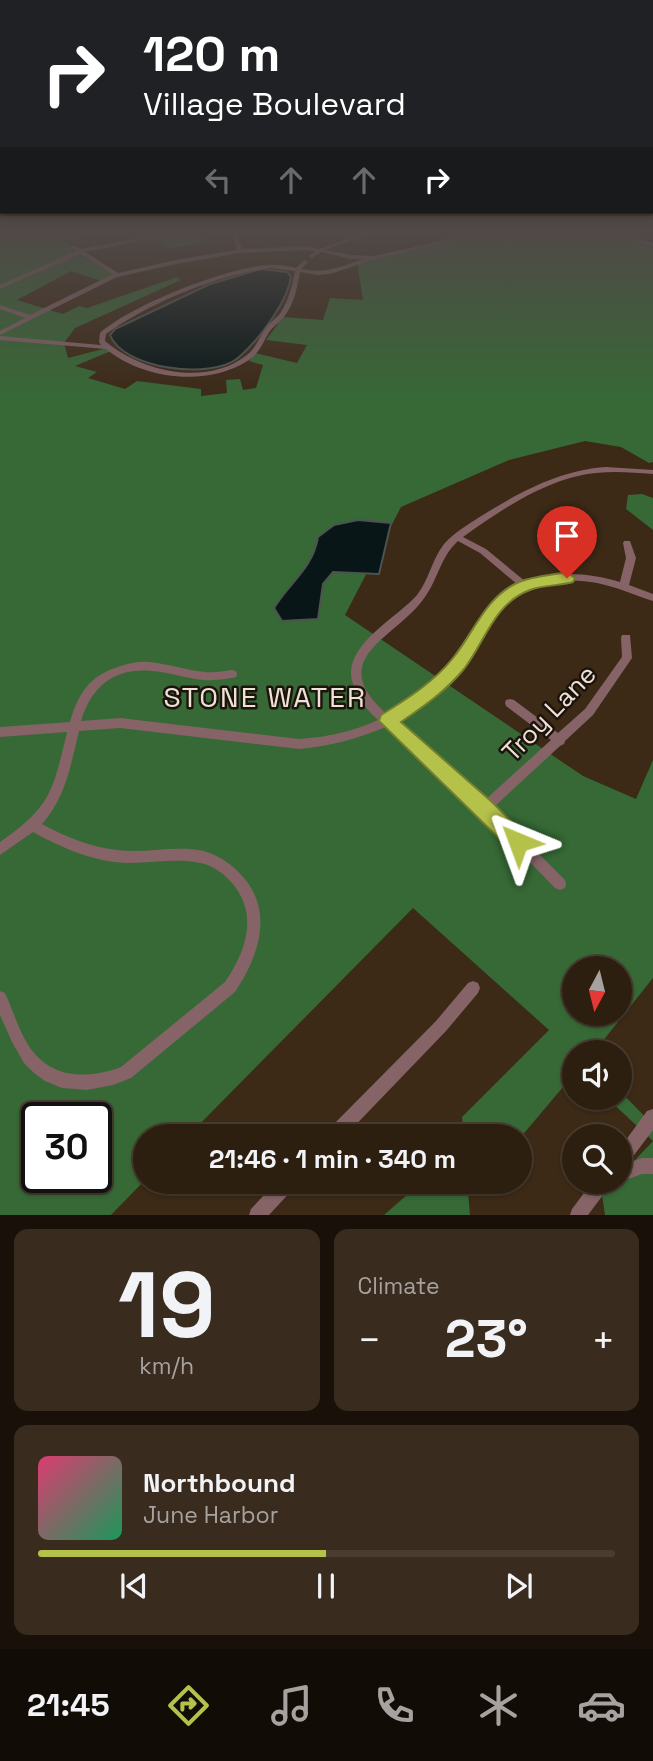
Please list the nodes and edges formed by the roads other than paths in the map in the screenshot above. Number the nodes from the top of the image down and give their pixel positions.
1 (91, 288) edge
2 (192, 288) edge
3 (295, 288) edge
4 (0, 307) edge
5 (29, 317) junction
6 (0, 333) edge
7 (0, 338) edge
8 (106, 347) junction
9 (653, 472) edge
10 (459, 538) junction
11 (627, 543) dead end
12 (525, 586) junction
13 (624, 586) junction
14 (653, 598) edge
15 (626, 638) dead end
16 (232, 674) dead end
17 (510, 703) dead end
18 (388, 721) junction
19 (74, 725) junction
20 (0, 732) edge
21 (560, 741) junction
22 (485, 808) junction
23 (34, 826) junction
24 (0, 849) edge
25 (560, 884) dead end
26 (473, 988) dead end
27 (0, 998) edge
28 (653, 1117) edge
29 (346, 1124) edge
30 (632, 1144) edge
31 (653, 1166) edge
32 (632, 1170) edge
33 (277, 1194) edge
34 (593, 1194) edge
35 (257, 1215) edge
36 (578, 1215) edge

1 - 5 street
2 - 8 street
3 - 8 street
4 - 5 street
5 - 6 street
7 - 8 street
9 - 10 street
10 - 12 street
10 - 18 street
11 - 13 street
12 - 13 street
12 - 18 street
13 - 14 street
15 - 21 street, Troy Lane
16 - 19 street
17 - 21 street
18 - 19 street
18 - 22 street
19 - 20 street
19 - 23 street
21 - 22 street, Troy Lane
22 - 25 street
23 - 24 street
23 - 27 street
26 - 29 street
28 - 30 street
31 - 32 street
33 - 35 street
34 - 36 street

